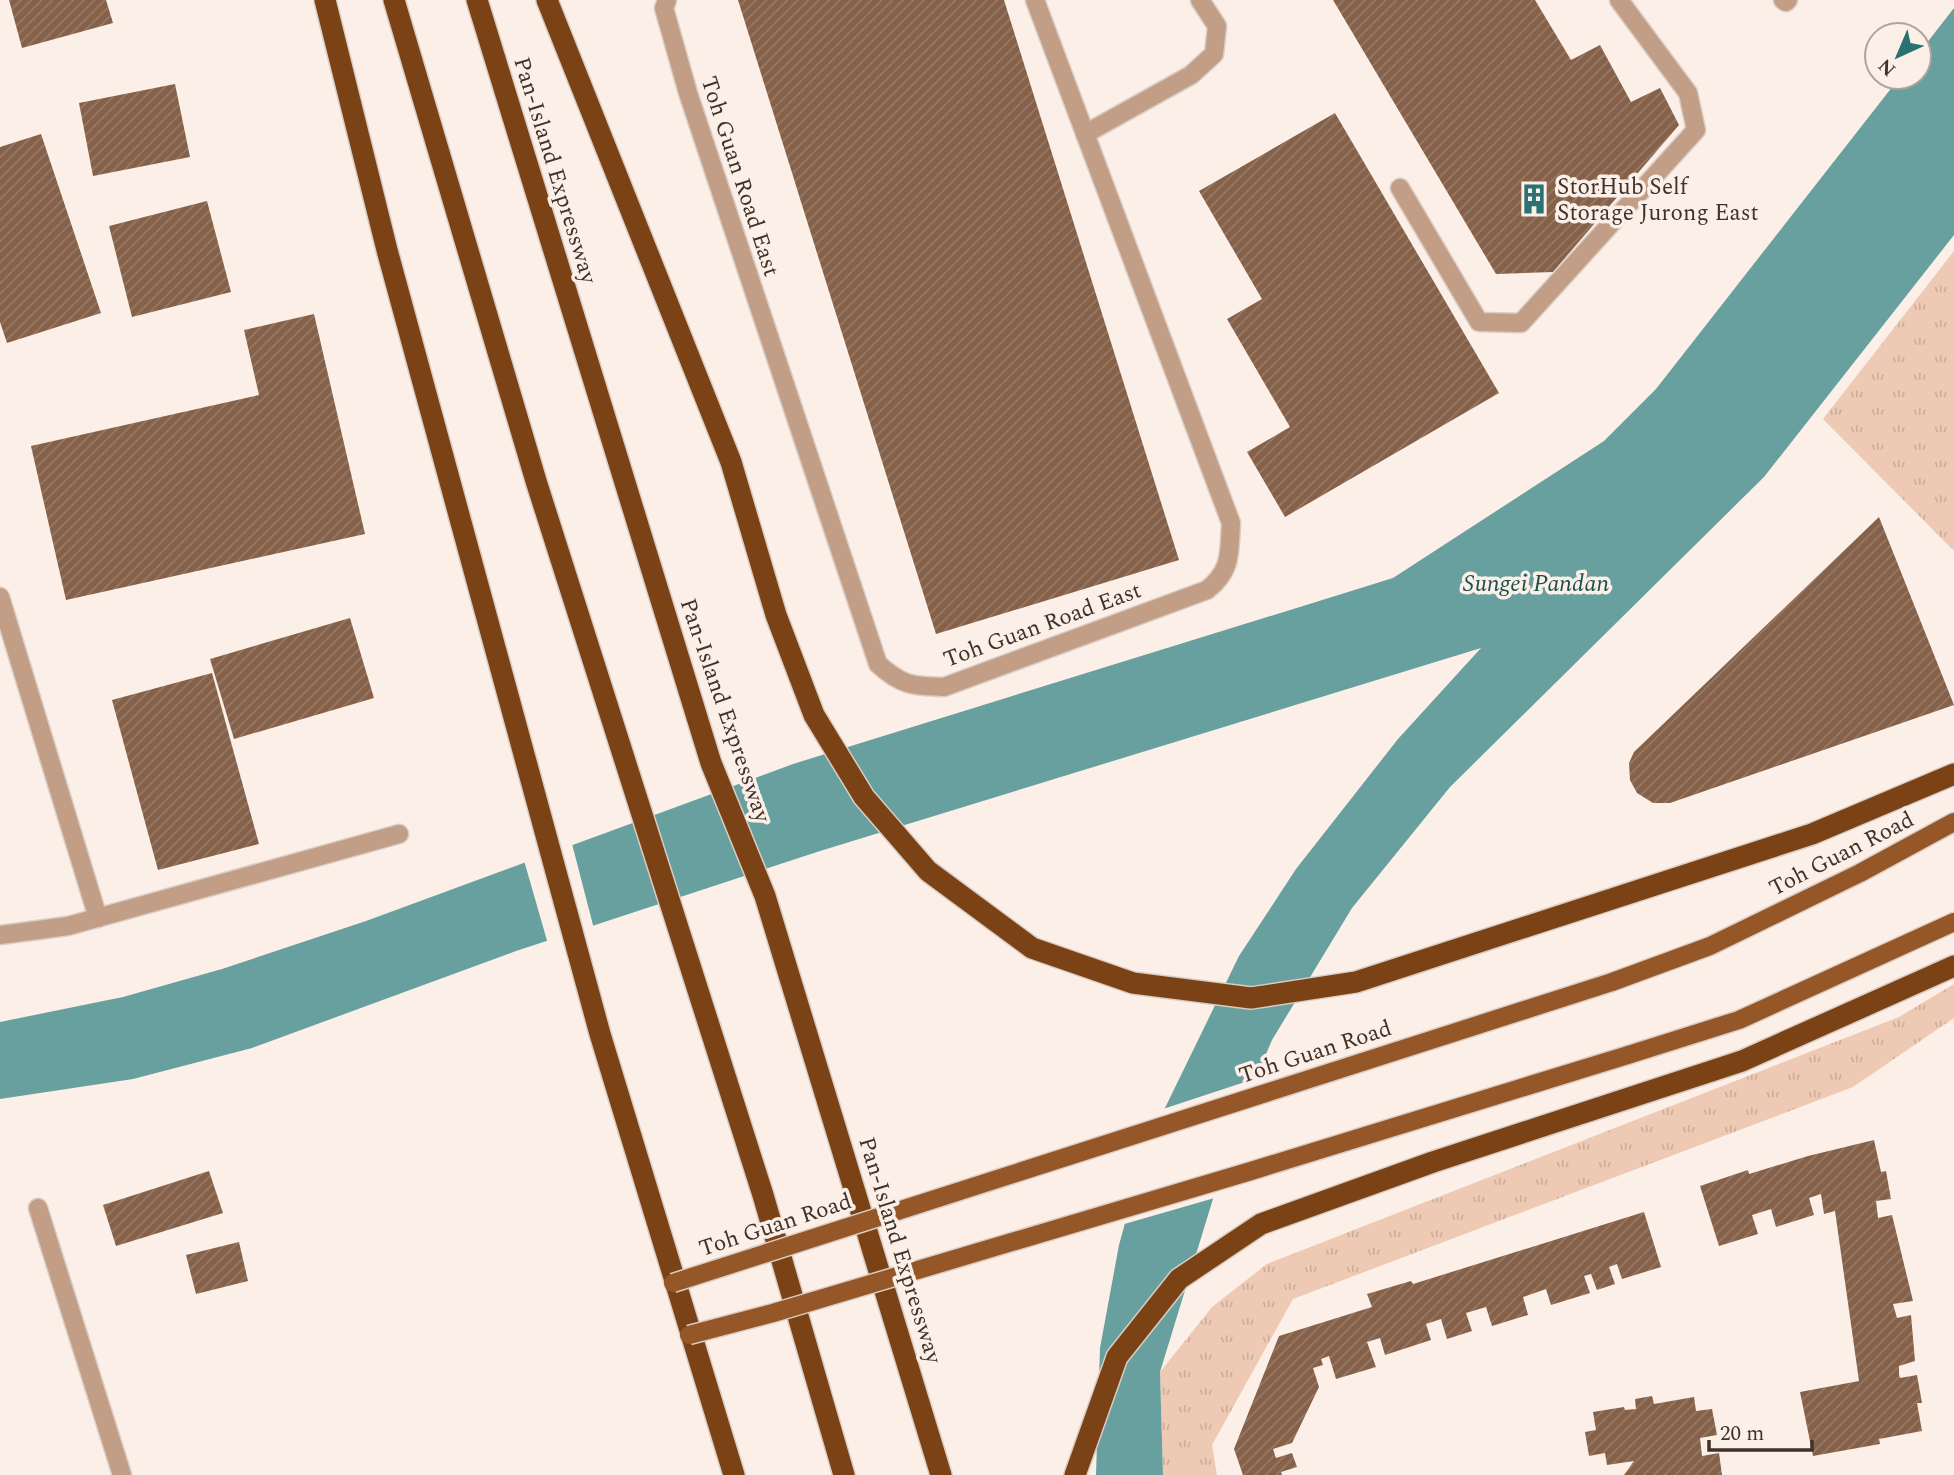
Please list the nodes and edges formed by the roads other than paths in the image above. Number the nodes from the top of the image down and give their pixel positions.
1 (325, 0) edge
2 (394, 0) edge
3 (477, 0) edge
4 (547, 0) edge
5 (1035, 0) edge
6 (1200, 0) edge
7 (1619, 0) edge
8 (666, 4) edge
9 (1085, 134) junction
10 (1400, 188) dead end
11 (0, 597) edge
12 (1954, 774) edge
13 (1954, 822) edge
14 (399, 834) dead end
15 (98, 918) junction
16 (1954, 922) edge
17 (0, 935) edge
18 (1954, 966) edge
19 (38, 1208) dead end
20 (673, 1283) junction
21 (689, 1335) junction
22 (122, 1475) edge
23 (734, 1475) edge
24 (844, 1475) edge
25 (941, 1475) edge
26 (1075, 1475) edge

1 - 20 highway
2 - 24 highway
3 - 25 highway, Pan-Island Expressway
4 - 12 highway
5 - 9 lane, Toh Guan Road East
6 - 9 lane
7 - 10 lane
8 - 9 lane, Toh Guan Road East
11 - 15 lane
13 - 20 main road, Toh Guan Road, bridge
14 - 15 lane
15 - 17 lane
16 - 21 main road, bridge
18 - 26 highway
19 - 22 lane
20 - 21 highway
21 - 23 highway

